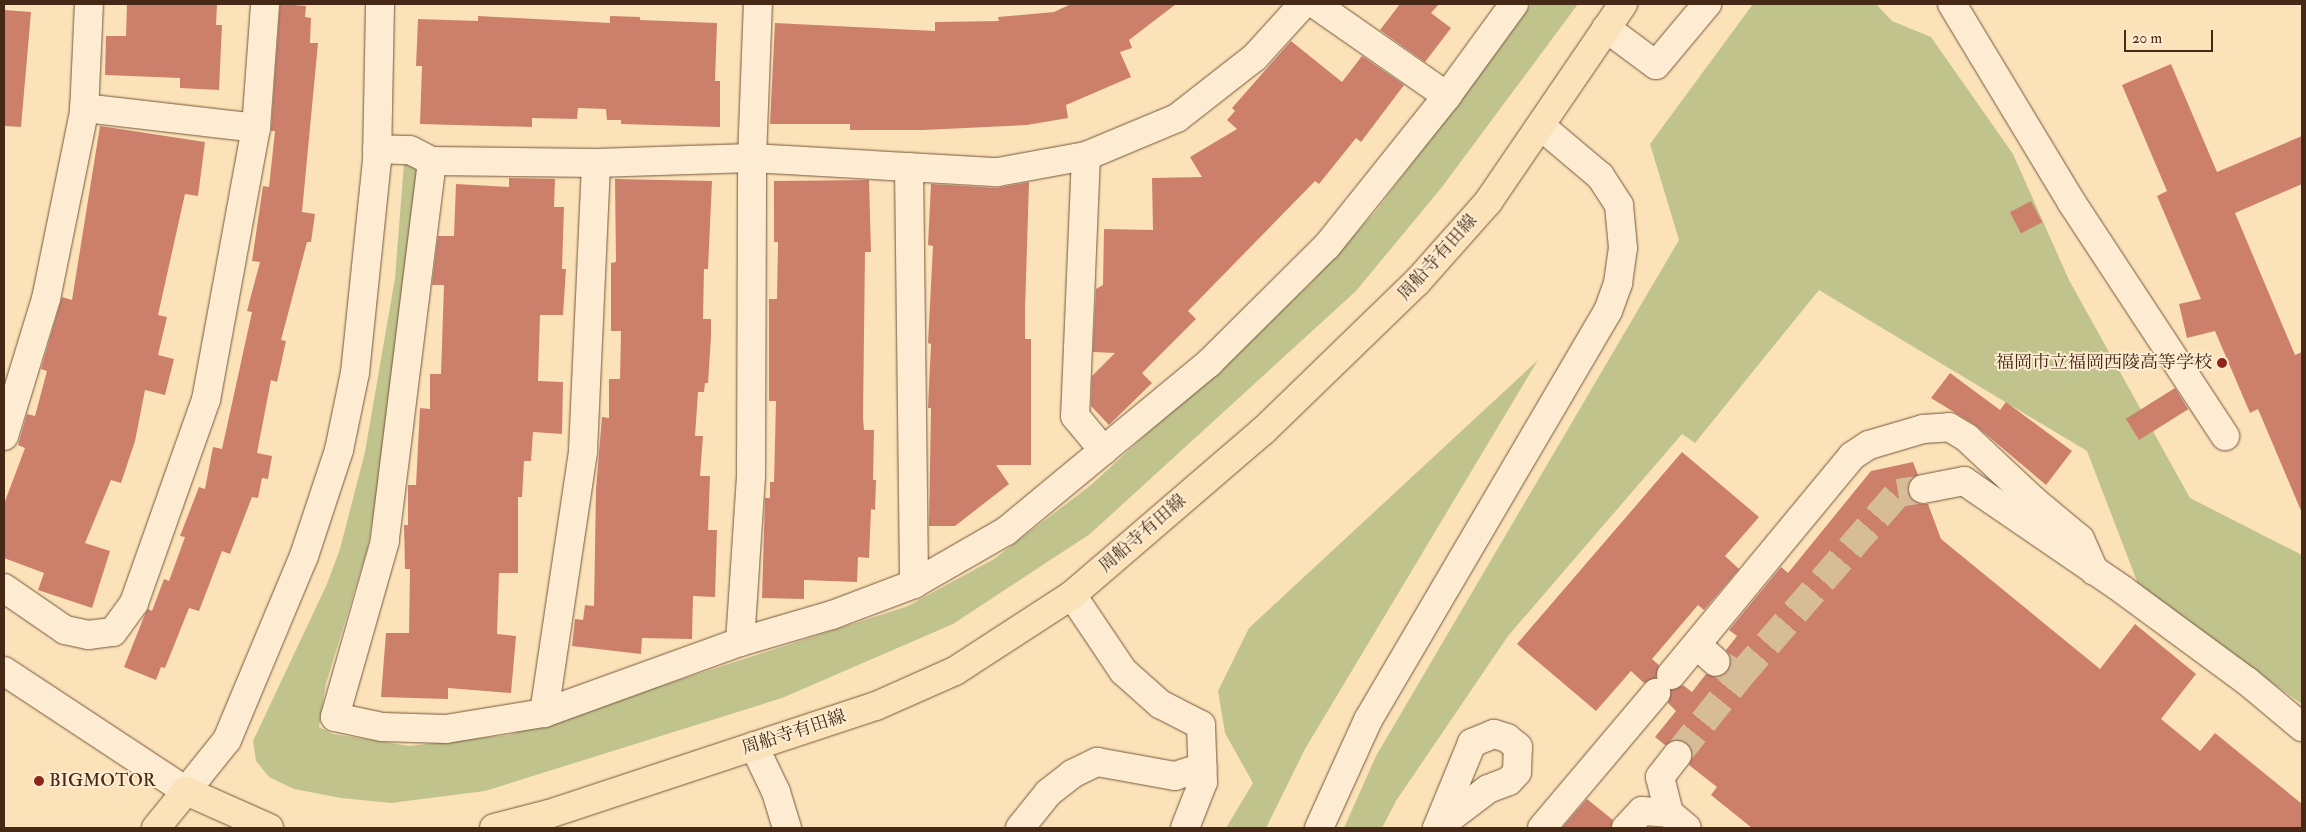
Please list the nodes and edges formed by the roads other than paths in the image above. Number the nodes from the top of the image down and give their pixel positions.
1 (89, 4) edge
2 (265, 4) edge
3 (380, 4) edge
4 (758, 4) edge
5 (1303, 4) edge
6 (1315, 4) edge
7 (1514, 4) edge
8 (1623, 4) edge
9 (1707, 4) edge
10 (1952, 4) edge
11 (1606, 28) junction
12 (1447, 96) junction
13 (84, 108) junction
14 (1542, 127) junction
15 (256, 128) junction
16 (377, 149) junction
17 (1086, 156) junction
18 (752, 158) junction
19 (432, 161) junction
20 (596, 163) junction
21 (909, 167) junction
22 (4, 436) edge
23 (2225, 436) dead end
24 (1104, 451) junction
25 (1923, 488) tunnel mouth
26 (2094, 571) junction
27 (914, 584) junction
28 (4, 588) edge
29 (1072, 595) junction
30 (740, 642) junction
31 (4, 671) edge
32 (544, 713) junction
33 (2302, 727) edge
34 (754, 746) junction
35 (1677, 755) tunnel mouth
36 (1203, 767) junction
37 (186, 790) junction
38 (1678, 821) edge
39 (156, 828) edge
40 (269, 828) edge
41 (494, 828) edge
42 (787, 828) edge
43 (1020, 828) edge
44 (1185, 828) edge
45 (1319, 828) edge
46 (1542, 828) edge
47 (1626, 828) edge

1 - 13 street
2 - 15 street
3 - 16 street
4 - 18 street
5 - 17 street
6 - 12 street
7 - 12 street
8 - 11 main road, 周船寺有田線
9 - 11 street
10 - 23 street
11 - 14 main road, 周船寺有田線
12 - 24 street
13 - 15 street
13 - 22 street
14 - 29 main road, 周船寺有田線
14 - 45 street
15 - 28 street
16 - 19 street
16 - 37 street
17 - 21 street
17 - 24 street
18 - 20 street
18 - 21 street
18 - 30 street
19 - 20 street
19 - 32 street
20 - 32 street
21 - 27 street
24 - 27 street
25 - 26 street
26 - 33 street
26 - 46 street
27 - 30 street
29 - 34 main road, 周船寺有田線
29 - 36 street
30 - 32 street
31 - 37 street
34 - 41 main road, 周船寺有田線
34 - 42 street
35 - 38 street
36 - 43 street
36 - 44 street
37 - 39 main road
37 - 40 main road
38 - 47 street

